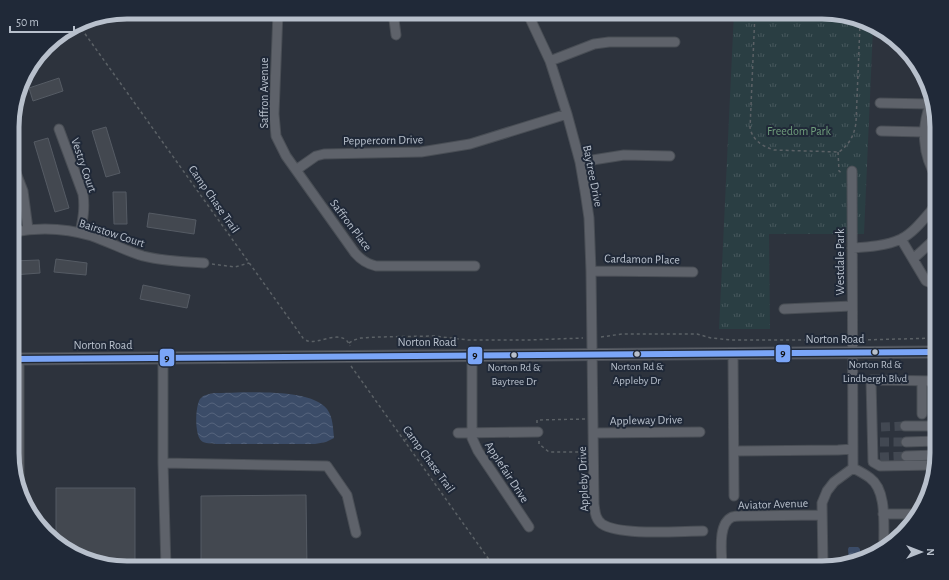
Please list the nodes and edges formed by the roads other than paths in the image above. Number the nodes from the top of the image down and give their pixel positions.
1 (278, 19) edge
2 (394, 19) edge
3 (530, 19) edge
4 (396, 35) dead end
5 (675, 42) dead end
6 (550, 61) junction
7 (880, 103) dead end
8 (927, 103) edge
9 (929, 112) edge
10 (567, 114) junction
11 (59, 129) dead end
12 (881, 131) dead end
13 (924, 132) junction
14 (670, 156) dead end
15 (580, 162) junction
16 (930, 164) edge
17 (296, 170) junction
18 (852, 171) dead end
19 (19, 180) edge
20 (930, 211) edge
21 (28, 229) junction
22 (19, 231) edge
23 (80, 233) junction
24 (901, 239) junction
25 (930, 243) edge
26 (852, 248) junction
27 (913, 259) junction
28 (204, 263) road end
29 (475, 266) dead end
30 (592, 270) junction
31 (693, 272) dead end
32 (930, 282) edge
33 (852, 306) junction
34 (784, 309) dead end
35 (852, 352) junction
36 (930, 352) edge
37 (733, 353) junction
38 (593, 354) junction
39 (472, 355) junction
40 (164, 358) junction
41 (19, 359) edge
42 (922, 381) junction
43 (930, 381) edge
44 (922, 414) dead end
45 (905, 426) tunnel mouth
46 (930, 426) edge
47 (538, 432) dead end
48 (700, 432) dead end
49 (472, 433) junction
50 (593, 433) junction
51 (458, 434) dead end
52 (930, 441) edge
53 (906, 442) tunnel mouth
54 (853, 449) junction
55 (734, 451) junction
56 (930, 455) edge
57 (906, 456) tunnel mouth
58 (163, 463) junction
59 (929, 465) edge
60 (853, 468) junction
61 (734, 496) dead end
62 (883, 514) junction
63 (911, 514) edge
64 (822, 515) junction
65 (529, 527) dead end
66 (703, 531) dead end
67 (356, 533) dead end
68 (884, 541) edge
69 (166, 561) edge
70 (722, 561) edge
71 (824, 561) edge

1 - 17 street, Saffron Avenue
2 - 4 street
3 - 6 street, Baytree Drive
5 - 6 street
6 - 10 street, Baytree Drive
7 - 8 street
9 - 13 street
10 - 15 street, Baytree Drive
10 - 17 street, Peppercorn Drive
11 - 23 street, Vestry Court
12 - 13 street
13 - 16 street
14 - 15 street
15 - 30 street, Baytree Drive
17 - 29 street, Saffron Place
18 - 26 street, Westdale Park
19 - 21 street
20 - 24 street
21 - 22 street, Bairstow Court
21 - 23 street, Bairstow Court
23 - 28 street, Bairstow Court
24 - 26 street
24 - 27 street
25 - 27 street
26 - 33 street, Westdale Park
27 - 32 street
30 - 31 street, Cardamon Place
30 - 38 street, Baytree Drive
33 - 34 street
33 - 35 street, Westdale Park
35 - 36 main road, Norton Road
35 - 37 main road, Norton Road
35 - 54 street, Westdale Park
37 - 38 main road, Norton Road
37 - 55 street
38 - 39 main road, Norton Road
38 - 50 street, Appleby Drive
39 - 40 main road, Norton Road
39 - 49 street, Applefair Drive
40 - 41 main road, Norton Road
40 - 58 street
42 - 43 street
42 - 44 street
42 - 59 street
45 - 46 street
47 - 49 street
48 - 50 street, Appleway Drive
49 - 51 street
49 - 65 street, Applefair Drive
50 - 66 street, Appleby Drive
52 - 53 street
54 - 55 street
54 - 60 street, Westdale Park
55 - 61 street
56 - 57 street
58 - 67 street
58 - 69 street
60 - 62 street
60 - 64 street
62 - 63 street
62 - 68 street
64 - 70 street, Aviator Avenue
64 - 71 street

